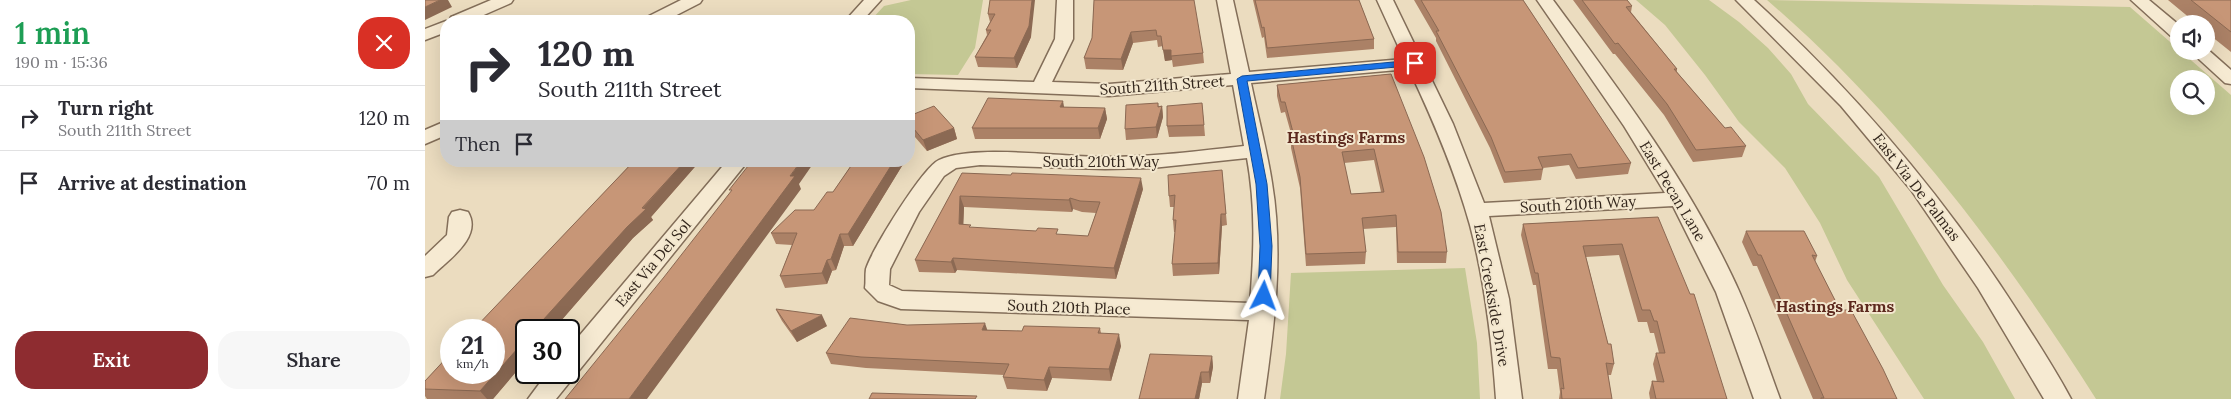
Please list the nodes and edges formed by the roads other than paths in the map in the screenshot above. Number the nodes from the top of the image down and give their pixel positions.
1 (502, 0) edge
2 (694, 0) edge
3 (873, 0) edge
4 (1065, 0) edge
5 (1225, 0) edge
6 (1385, 0) edge
7 (1545, 0) edge
8 (1744, 0) edge
9 (2139, 0) edge
10 (470, 15) edge
11 (665, 15) edge
12 (859, 15) edge
13 (2170, 26) edge
14 (440, 29) edge
15 (425, 36) edge
16 (2210, 60) edge
17 (1415, 63) junction
18 (2231, 78) edge
19 (1242, 79) junction
20 (915, 83) edge
21 (1040, 89) junction
22 (440, 130) edge
23 (425, 138) edge
24 (1256, 151) junction
25 (733, 167) edge
26 (1680, 198) junction
27 (1476, 210) junction
28 (460, 217) dead end
29 (425, 268) edge
30 (877, 288) joint
31 (1263, 312) junction
32 (580, 352) edge
33 (553, 384) edge
34 (541, 399) edge
35 (1251, 399) edge
36 (1509, 399) edge
37 (1767, 399) edge
38 (2058, 399) edge

1 - 10 street
2 - 11 street
3 - 12 street
4 - 21 street
5 - 19 street
6 - 17 street, East Creekside Drive
7 - 26 street, East Pecan Lane
8 - 38 street, East Via De Palmas
9 - 13 street
14 - 15 street
16 - 18 street
17 - 19 street, South 211th Street
17 - 27 street, East Creekside Drive
19 - 21 street, South 211th Street
19 - 24 street
20 - 21 street, South 211th Street
22 - 23 street
24 - 30 street, South 210th Way
24 - 31 street
25 - 32 street, East Via Del Sol
26 - 27 street, South 210th Way
26 - 37 street, East Pecan Lane
27 - 36 street, East Creekside Drive
28 - 29 street
30 - 31 street, South 210th Place
31 - 35 street
33 - 34 street

